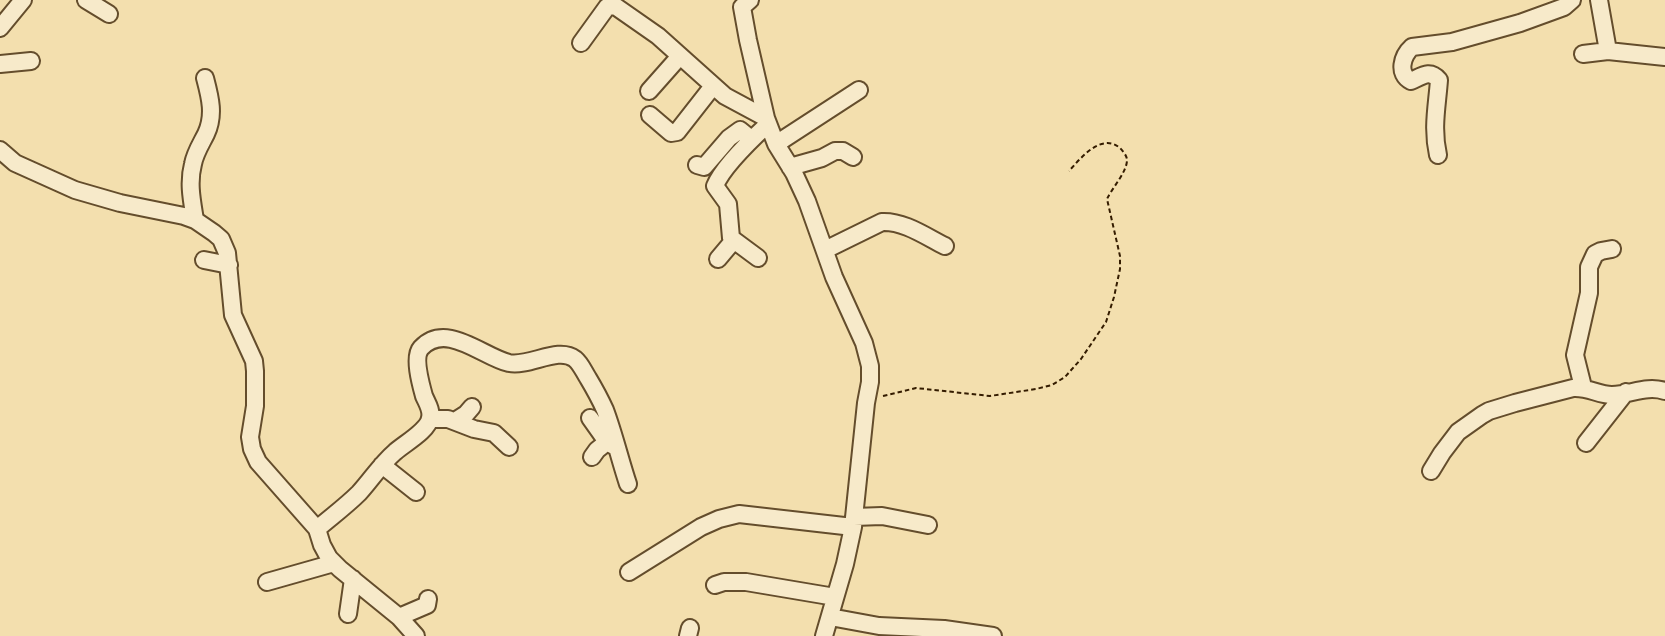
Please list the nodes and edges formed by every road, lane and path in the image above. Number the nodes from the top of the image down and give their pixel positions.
1 (23, 0) edge
2 (86, 0) edge
3 (1572, 0) edge
4 (1599, 0) edge
5 (743, 2) edge
6 (109, 14) dead end
7 (0, 28) edge
8 (581, 42) dead end
9 (1608, 51) junction
10 (1583, 54) dead end
11 (680, 56) junction
12 (1665, 57) edge
13 (31, 61) dead end
14 (0, 64) edge
15 (205, 78) dead end
16 (714, 86) junction
17 (859, 90) dead end
18 (649, 91) dead end
19 (650, 115) dead end
20 (767, 121) junction
21 (751, 139) junction
22 (776, 144) junction
23 (0, 150) edge
24 (1438, 155) dead end
25 (853, 157) dead end
26 (697, 165) dead end
27 (790, 167) junction
28 (1069, 171) dead end
29 (195, 220) junction
30 (734, 240) junction
31 (945, 246) dead end
32 (1612, 249) dead end
33 (825, 250) junction
34 (758, 258) dead end
35 (718, 259) dead end
36 (204, 260) dead end
37 (229, 265) junction
38 (1583, 387) junction
39 (1665, 391) edge
40 (1626, 392) junction
41 (866, 403) junction
42 (472, 407) dead end
43 (590, 418) dead end
44 (430, 419) junction
45 (455, 421) junction
46 (1586, 443) dead end
47 (612, 445) junction
48 (509, 447) dead end
49 (592, 457) dead end
50 (382, 465) junction
51 (1431, 471) dead end
52 (628, 484) dead end
53 (416, 492) dead end
54 (854, 522) junction
55 (928, 525) dead end
56 (317, 529) junction
57 (334, 563) junction
58 (629, 572) dead end
59 (353, 579) junction
60 (267, 582) dead end
61 (715, 585) dead end
62 (836, 597) junction
63 (428, 599) dead end
64 (348, 614) dead end
65 (399, 617) junction
66 (830, 617) junction
67 (416, 636) edge
68 (824, 636) edge
69 (993, 636) edge

1 - 7 street
2 - 6 street
3 - 24 street
4 - 9 street
5 - 20 street
8 - 11 street
9 - 10 street
9 - 12 street
11 - 16 street
11 - 18 street
13 - 14 street
15 - 29 street
16 - 19 street
16 - 20 street
17 - 22 street
20 - 21 street
20 - 22 street
21 - 26 street
21 - 30 street
22 - 27 street
23 - 29 street
25 - 27 street
27 - 33 street
28 - 41 path
29 - 37 street
30 - 34 street
30 - 35 street
31 - 33 street
32 - 38 street
33 - 41 street
36 - 37 street
37 - 56 street
38 - 40 street
38 - 51 street
39 - 40 street
40 - 46 street
41 - 54 street
42 - 45 street
43 - 47 street
44 - 45 street
44 - 47 street
44 - 50 street
45 - 48 street
47 - 49 street
47 - 52 street
50 - 53 street
50 - 56 street
54 - 55 street
54 - 58 street
54 - 62 street
56 - 57 street
57 - 59 street
57 - 60 street
59 - 64 street
59 - 65 street
61 - 62 street
62 - 66 street
63 - 65 street
65 - 67 street
66 - 68 street
66 - 69 street

